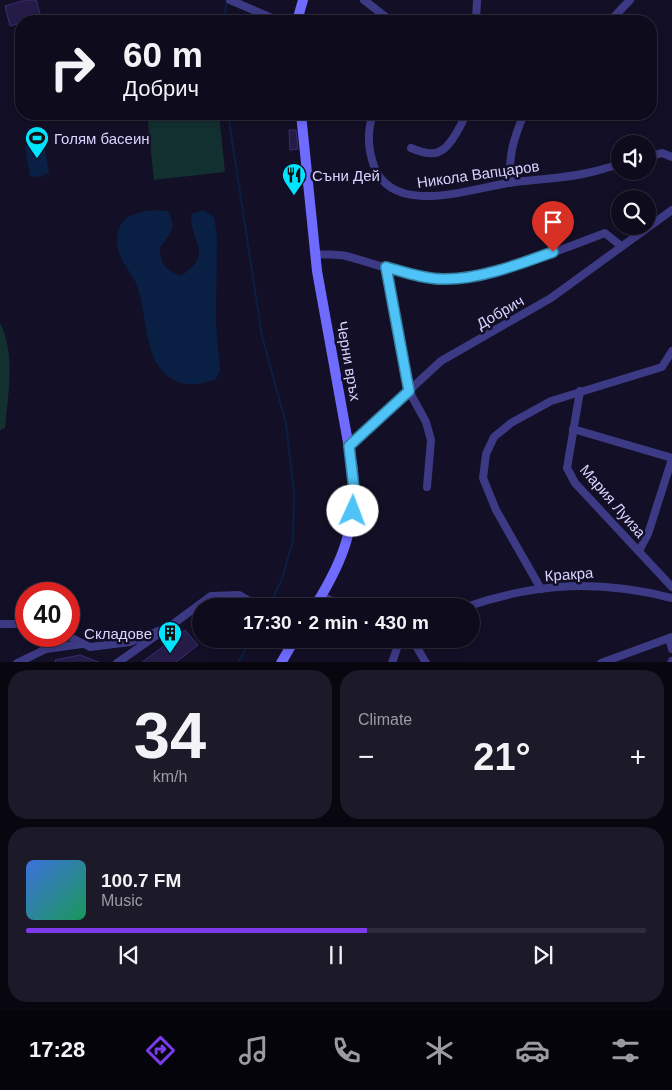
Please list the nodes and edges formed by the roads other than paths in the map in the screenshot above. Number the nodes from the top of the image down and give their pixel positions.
1 (231, 0) edge
2 (303, 0) edge
3 (364, 0) edge
4 (477, 0) edge
5 (630, 0) edge
6 (265, 15) edge
7 (299, 15) edge
8 (383, 15) edge
9 (476, 15) edge
10 (616, 15) edge
11 (302, 120) edge
12 (372, 120) edge
13 (464, 120) edge
14 (521, 120) edge
15 (410, 148) dead end
16 (656, 155) edge
17 (672, 158) edge
18 (611, 167) edge
19 (510, 183) junction
20 (672, 210) edge
21 (621, 246) junction
22 (316, 254) junction
23 (386, 267) junction
24 (672, 351) edge
25 (409, 391) junction
26 (580, 391) junction
27 (573, 429) junction
28 (349, 446) junction
29 (672, 458) edge
30 (427, 487) dead end
31 (639, 551) junction
32 (672, 587) edge
33 (541, 589) junction
34 (322, 596) joint
35 (208, 598) edge
36 (244, 598) edge
37 (326, 598) edge
38 (672, 598) edge
39 (480, 602) edge
40 (192, 610) edge
41 (0, 624) edge
42 (15, 624) edge
43 (169, 627) junction
44 (670, 638) edge
45 (82, 644) joint
46 (290, 648) edge
47 (399, 648) edge
48 (417, 648) edge
49 (672, 648) edge
50 (17, 662) edge
51 (117, 662) edge
52 (281, 662) edge
53 (392, 662) edge
54 (426, 662) edge
55 (601, 662) edge

1 - 6 street
2 - 7 street
3 - 8 street
4 - 9 street
5 - 10 street
11 - 22 street, Черни връх
12 - 19 street, Никола Вапцаров
13 - 15 street
14 - 19 street
16 - 17 street
18 - 19 street, Никола Вапцаров
20 - 21 street, Добрич
21 - 23 street
21 - 25 street, Добрич
22 - 23 street
22 - 28 street, Черни връх
23 - 25 street
24 - 26 street
25 - 28 street, Добрич
25 - 30 street
26 - 27 street, Мария Луиза
26 - 33 street
27 - 29 street
27 - 31 street, Мария Луиза
28 - 34 street, Черни връх
29 - 31 street
31 - 32 street, Мария Луиза
33 - 38 street, Кракра
33 - 39 street, Кракра
34 - 37 street
35 - 36 street
40 - 43 street
41 - 42 street
43 - 45 street
43 - 51 street
44 - 49 street
44 - 55 street
45 - 50 street
46 - 52 street
47 - 53 street
48 - 54 street

